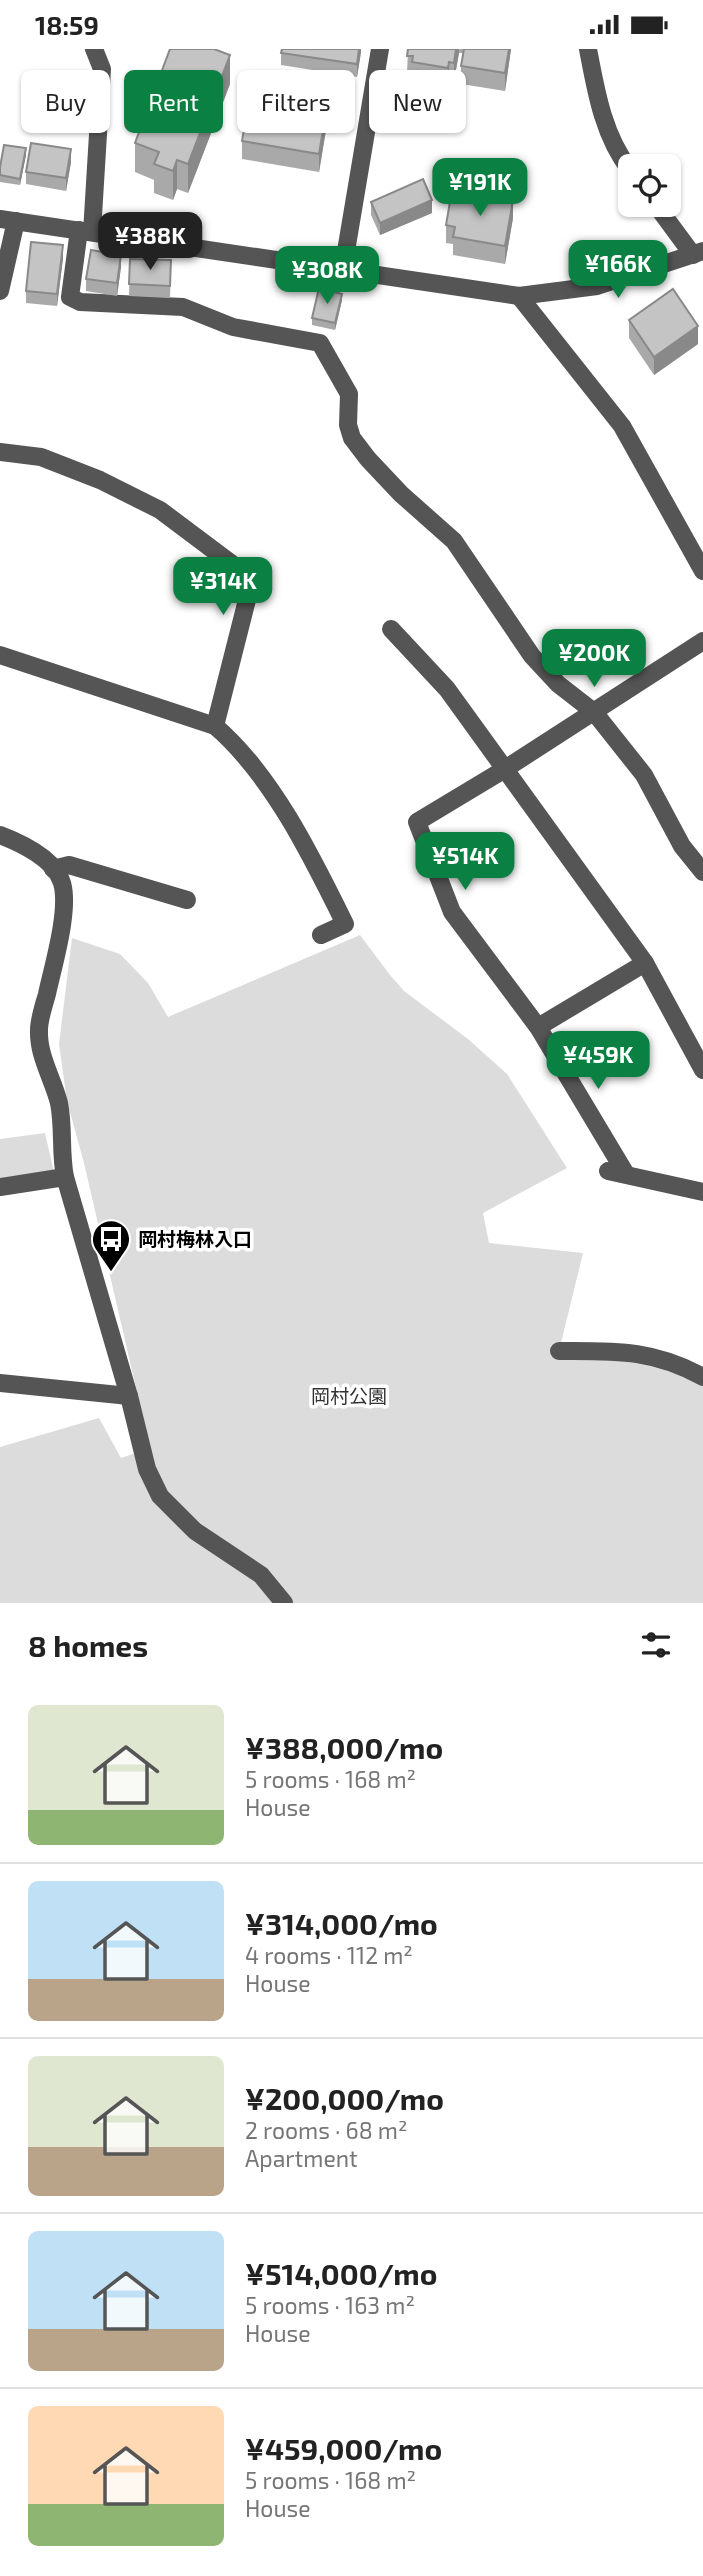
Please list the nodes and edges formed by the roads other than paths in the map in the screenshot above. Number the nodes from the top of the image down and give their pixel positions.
1 (94, 49) edge
2 (380, 49) edge
3 (588, 49) edge
4 (620, 154) edge
5 (666, 217) edge
6 (8, 220) edge
7 (86, 231) junction
8 (698, 253) edge
9 (343, 269) junction
10 (0, 292) edge
11 (519, 296) junction
12 (0, 451) edge
13 (703, 571) edge
14 (391, 629) dead end
15 (703, 641) edge
16 (0, 656) edge
17 (594, 712) junction
18 (215, 726) junction
19 (505, 769) junction
20 (0, 835) edge
21 (53, 869) junction
22 (703, 872) edge
23 (187, 900) dead end
24 (321, 935) dead end
25 (645, 963) junction
26 (537, 1027) junction
27 (703, 1070) edge
28 (608, 1171) dead end
29 (626, 1174) junction
30 (65, 1177) junction
31 (0, 1187) edge
32 (703, 1192) edge
33 (558, 1351) dead end
34 (703, 1377) edge
35 (0, 1383) edge
36 (129, 1396) junction
37 (284, 1603) edge

1 - 7 street
2 - 9 street
3 - 4 street
5 - 8 street
6 - 7 street
6 - 10 street
7 - 9 street
7 - 17 street
8 - 11 street
9 - 11 street
11 - 13 street
12 - 18 street
14 - 19 street
15 - 17 street
16 - 18 street
17 - 19 street
17 - 22 street
18 - 24 street
19 - 25 street
19 - 26 street
20 - 21 street
21 - 23 street
21 - 30 street
25 - 26 street
25 - 27 street
26 - 29 street
28 - 29 street
29 - 32 street
30 - 31 street
30 - 36 street
33 - 34 street
35 - 36 street
36 - 37 street

